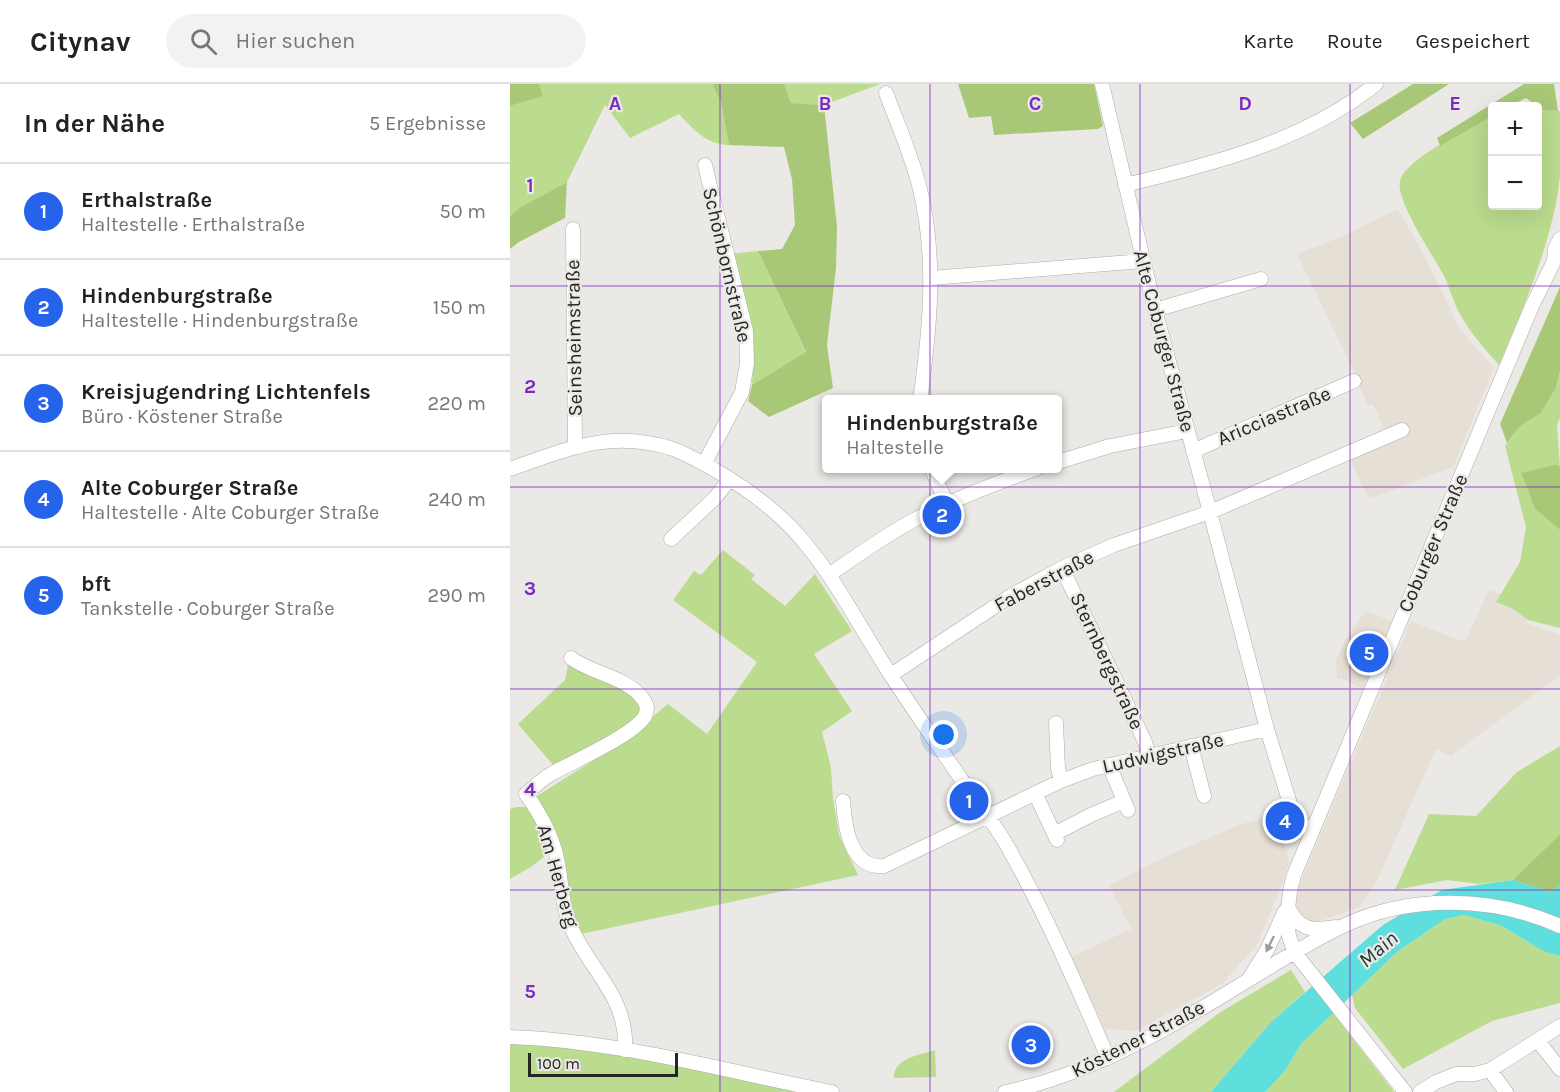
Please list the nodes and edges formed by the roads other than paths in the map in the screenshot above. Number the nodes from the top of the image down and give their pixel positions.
1 (1102, 84) edge
2 (1376, 84) edge
3 (886, 93) dead end
4 (705, 165) dead end
5 (1125, 185) junction
6 (573, 229) dead end
7 (1560, 239) edge
8 (1557, 260) edge
9 (1143, 261) junction
10 (931, 278) junction
11 (1261, 279) dead end
12 (1155, 310) junction
13 (1354, 381) dead end
14 (921, 395) edge
15 (1187, 430) junction
16 (1402, 430) dead end
17 (575, 446) junction
18 (1193, 451) junction
19 (1062, 461) edge
20 (704, 464) junction
21 (510, 469) edge
22 (934, 473) edge
23 (1025, 473) edge
24 (730, 479) junction
25 (947, 504) junction
26 (1210, 512) junction
27 (671, 539) dead end
28 (1062, 568) junction
29 (829, 575) junction
30 (571, 658) dead end
31 (891, 675) junction
32 (1056, 723) dead end
33 (1267, 729) junction
34 (1191, 746) junction
35 (1149, 755) junction
36 (1109, 765) junction
37 (1061, 781) junction
38 (1035, 793) junction
39 (1204, 796) dead end
40 (843, 801) dead end
41 (987, 816) junction
42 (1312, 831) junction
43 (1288, 907) junction
44 (1344, 926) junction
45 (1560, 926) edge
46 (1295, 953) junction
47 (1249, 980) junction
48 (1560, 1026) edge
49 (510, 1037) edge
50 (1538, 1041) junction
51 (625, 1050) junction
52 (1108, 1058) junction
53 (1560, 1069) edge
54 (1490, 1070) junction
55 (1401, 1087) edge
56 (832, 1092) edge
57 (1005, 1092) edge
58 (1420, 1092) edge
59 (1506, 1092) edge

1 - 5 street, Alte Coburger Straße
2 - 5 street
3 - 10 street
4 - 20 street, Schönbornstraße
5 - 9 street, Alte Coburger Straße
6 - 17 street, Seinsheimstraße
7 - 8 street, Coburger Straße
8 - 42 street, Coburger Straße
9 - 10 street
9 - 12 street, Alte Coburger Straße
10 - 14 street
11 - 12 street
12 - 15 street, Alte Coburger Straße
13 - 18 street, Aricciastraße
15 - 18 street, Alte Coburger Straße
15 - 19 street
16 - 26 street, Faberstraße
17 - 20 street
17 - 21 street
18 - 26 street, Alte Coburger Straße
20 - 24 street
22 - 25 street
23 - 25 street
24 - 27 street
24 - 29 street
25 - 29 street
26 - 28 street, Faberstraße
26 - 33 street, Alte Coburger Straße
28 - 31 street, Faberstraße
28 - 35 street, Sternbergstraße
29 - 31 street
30 - 51 street, Am Herberg
31 - 41 street
32 - 37 street
33 - 34 street, Ludwigstraße
33 - 42 street, Alte Coburger Straße
34 - 35 street, Ludwigstraße
34 - 39 street
35 - 36 street, Ludwigstraße
36 - 37 street, Ludwigstraße
36 - 38 street
37 - 38 street, Ludwigstraße
38 - 41 street, Ludwigstraße
40 - 41 street, Ludwigstraße
41 - 52 street
42 - 43 street, Coburger Straße
43 - 44 street
43 - 46 street, Coburger Straße
43 -> 47 street, Köstener Straße
44 - 45 street
44 - 46 street, Köstener Straße
46 - 47 street, Köstener Straße
46 - 55 street, Coburger Straße
47 - 52 street, Köstener Straße
48 - 50 street
49 - 51 street
50 - 53 street
50 - 54 street
51 - 56 street
52 - 57 street, Köstener Straße
54 - 58 street
54 - 59 street

